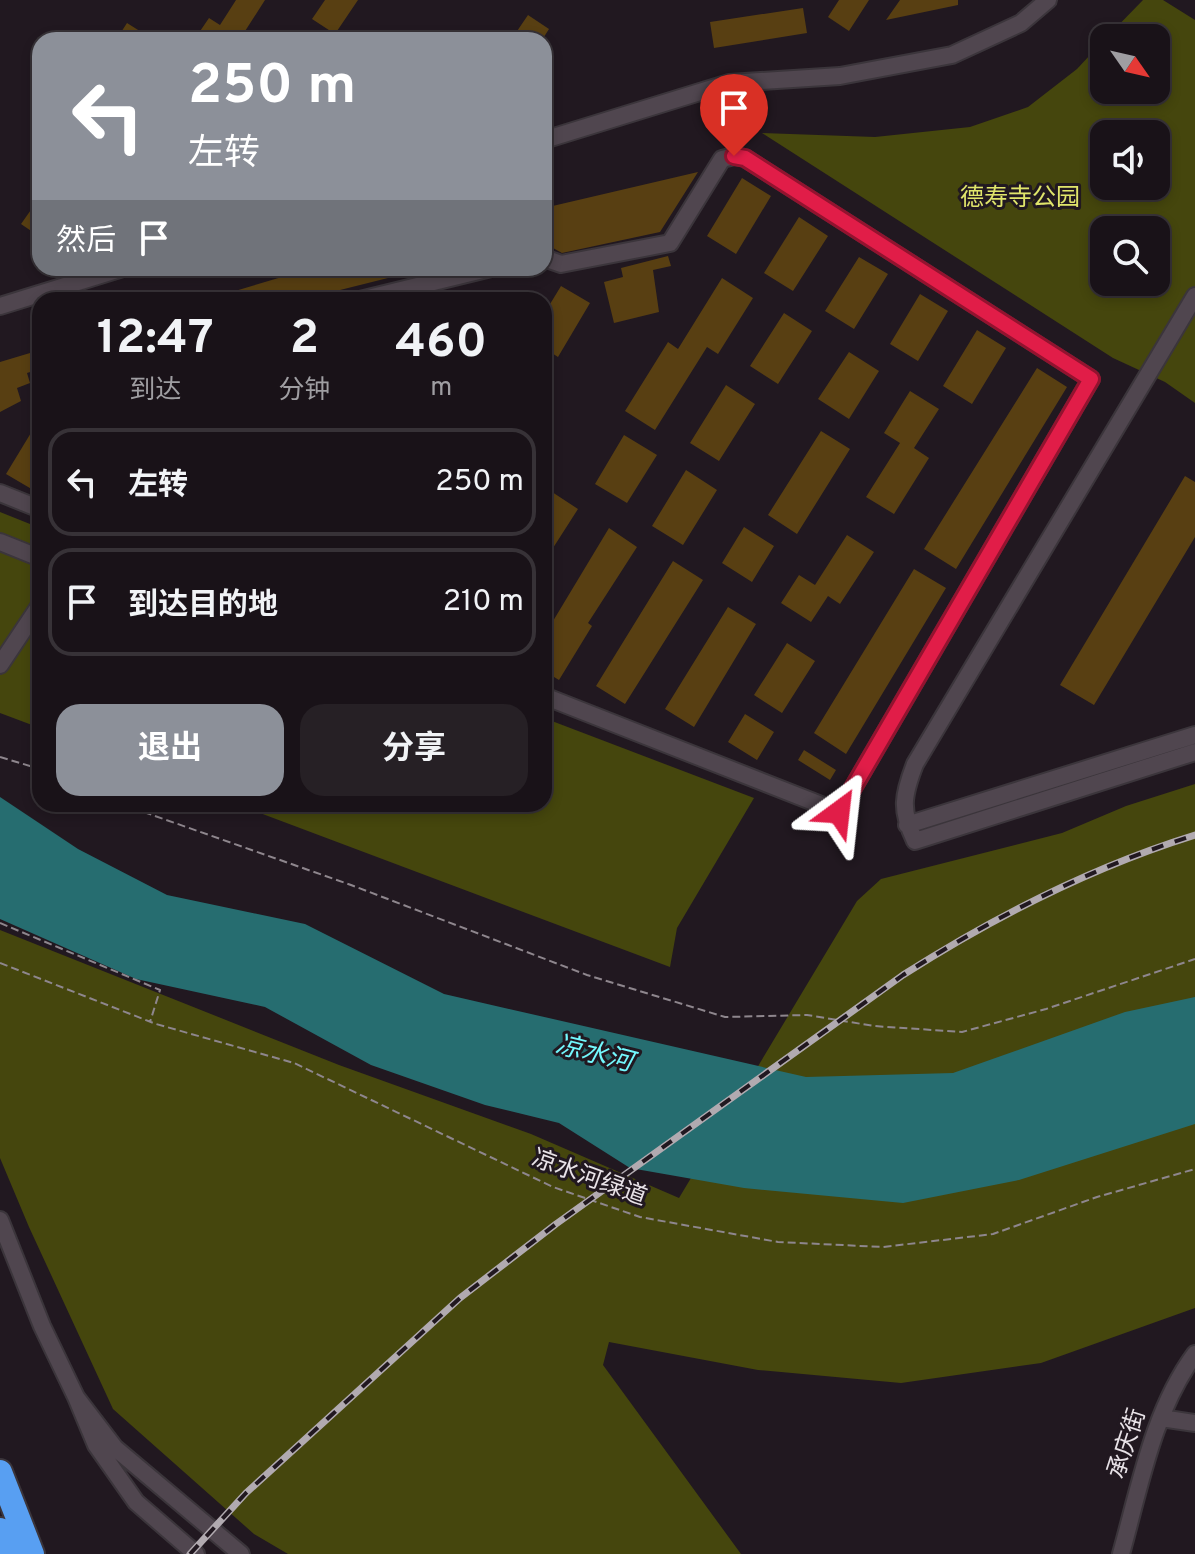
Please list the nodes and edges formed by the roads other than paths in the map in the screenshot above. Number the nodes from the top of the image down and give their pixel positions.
1 (1048, 0) edge
2 (552, 138) edge
3 (552, 261) edge
4 (97, 276) edge
5 (458, 276) edge
6 (45, 292) edge
7 (393, 292) edge
8 (32, 296) edge
9 (1195, 296) edge
10 (0, 306) edge
11 (0, 493) edge
12 (32, 506) edge
13 (0, 542) edge
14 (32, 555) edge
15 (32, 617) edge
16 (0, 665) edge
17 (552, 699) edge
18 (1195, 735) edge
19 (1195, 752) edge
20 (907, 825) junction
21 (0, 1220) edge
22 (1195, 1354) edge
23 (76, 1397) junction
24 (1161, 1418) junction
25 (1195, 1423) edge
26 (0, 1472) edge
27 (0, 1530) edge
28 (9, 1554) edge
29 (32, 1554) edge
30 (196, 1554) edge
31 (241, 1554) edge
32 (1121, 1554) edge

1 - 2 street
3 - 17 street
4 - 6 street
5 - 7 street
8 - 10 street
9 - 20 street
11 - 12 street
13 - 14 street
15 - 16 street
18 - 20 street
19 - 20 street
21 - 23 street
22 - 24 street, 承庆街
23 - 30 street
23 - 31 street
24 - 25 street
24 - 32 street, 承庆街
26 - 29 highway
27 - 28 highway

